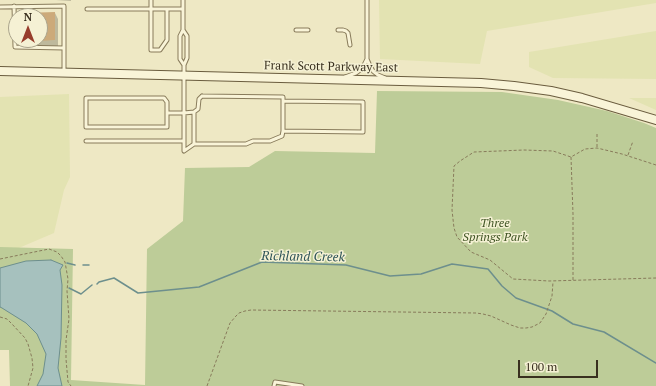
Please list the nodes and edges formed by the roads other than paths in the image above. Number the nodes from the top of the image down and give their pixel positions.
1 (151, 0) edge
2 (183, 0) edge
3 (367, 0) edge
4 (14, 6) junction
5 (0, 7) edge
6 (87, 9) dead end
7 (151, 9) junction
8 (167, 9) junction
9 (183, 9) junction
10 (183, 30) junction
11 (296, 30) dead end
12 (308, 30) dead end
13 (338, 30) dead end
14 (350, 45) dead end
15 (64, 48) junction
16 (367, 59) junction
17 (184, 65) junction
18 (0, 71) edge
19 (64, 73) junction
20 (184, 76) junction
21 (340, 79) junction
22 (390, 80) junction
23 (283, 101) junction
24 (194, 112) junction
25 (167, 113) junction
26 (184, 113) junction
27 (656, 120) edge
28 (283, 130) junction
29 (86, 141) dead end
30 (184, 141) junction
31 (194, 144) junction
32 (274, 386) edge
33 (302, 386) edge

1 - 7 lane
2 - 9 lane
3 - 16 lane
4 - 5 lane
4 - 15 lane
4 - 15 lane
6 - 7 lane
7 - 8 lane
7 - 8 lane
8 - 9 lane
9 - 10 lane
10 - 17 lane
10 - 17 lane
11 - 12 lane
13 - 14 lane
15 - 19 lane
16 - 21 lane
16 - 22 lane
17 - 20 lane
18 - 19 main road, Frank Scott Parkway East
19 - 20 main road, Frank Scott Parkway East
20 - 21 main road, Frank Scott Parkway East
20 - 26 lane
21 - 22 main road, Frank Scott Parkway East
22 - 27 main road, Frank Scott Parkway East
23 - 24 lane
23 - 28 lane
23 - 28 lane
24 - 26 lane
24 - 31 lane
25 - 25 lane
25 - 26 lane
26 - 30 lane
28 - 31 lane
29 - 30 lane
30 - 31 lane
32 - 33 lane

